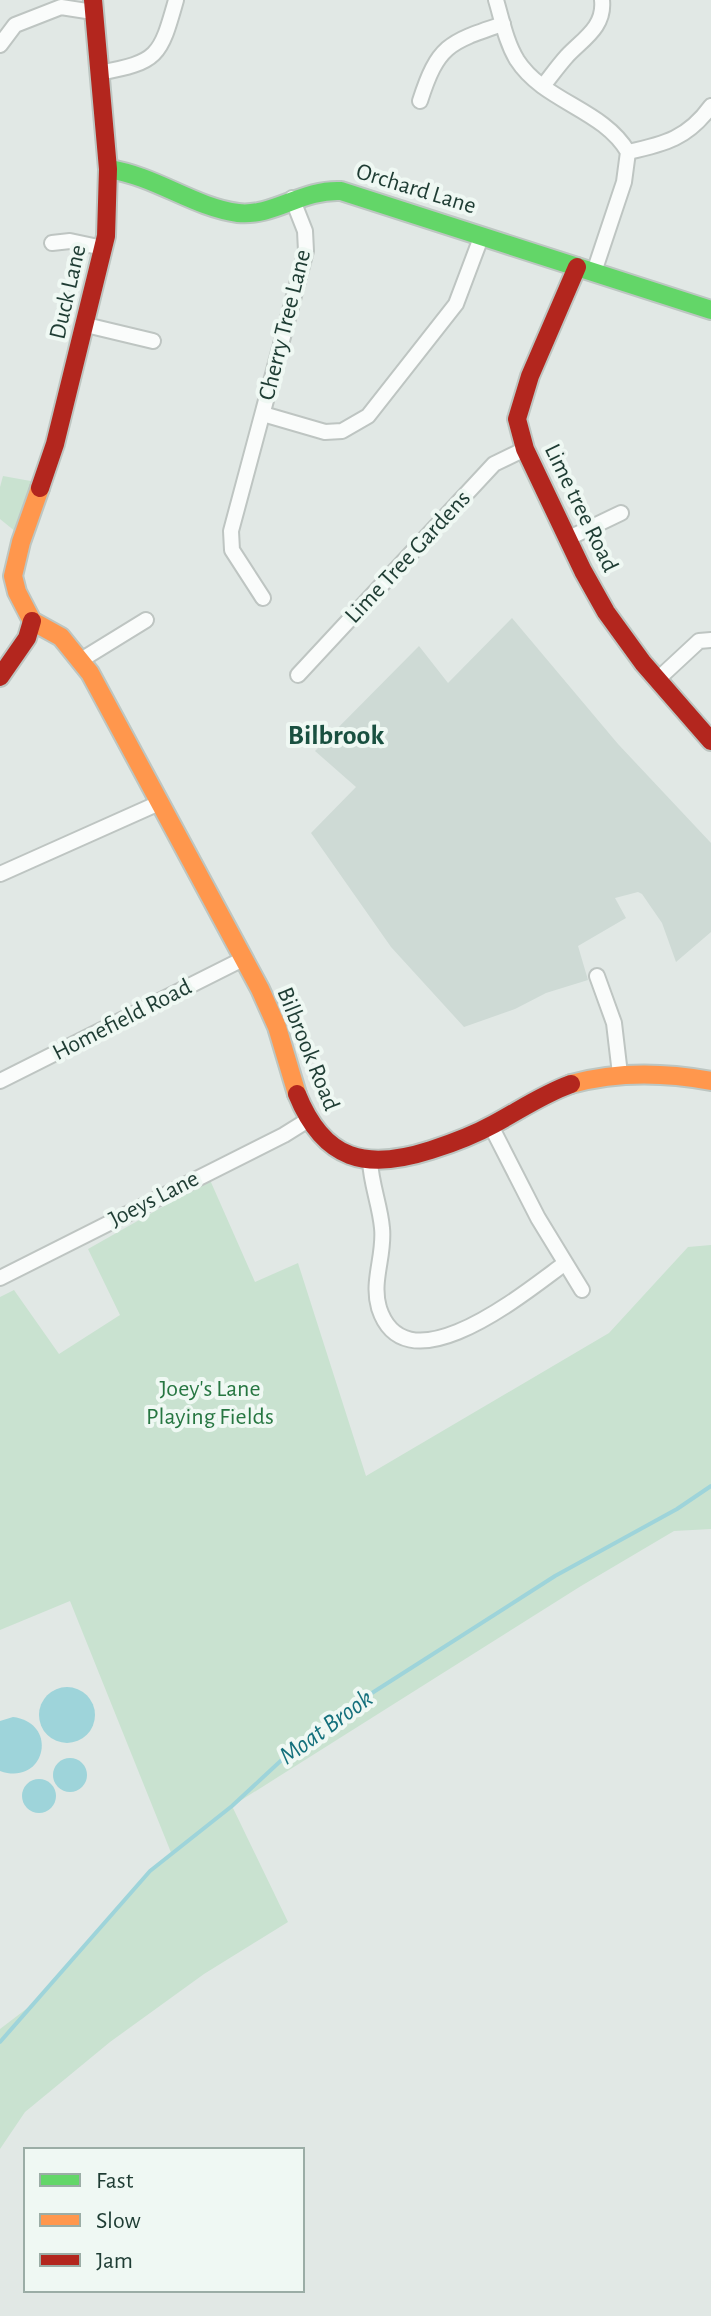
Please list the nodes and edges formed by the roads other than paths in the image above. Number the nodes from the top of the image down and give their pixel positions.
1 (176, 0) edge
2 (496, 0) edge
3 (602, 0) edge
4 (93, 6) edge
5 (503, 24) junction
6 (0, 45) edge
7 (99, 73) junction
8 (543, 86) junction
9 (420, 101) dead end
10 (711, 106) edge
11 (628, 152) junction
12 (108, 169) junction
13 (292, 198) junction
14 (482, 235) junction
15 (52, 243) dead end
16 (103, 248) junction
17 (586, 270) junction
18 (711, 310) edge
19 (86, 325) junction
20 (153, 341) dead end
21 (263, 414) junction
22 (525, 449) junction
23 (621, 513) dead end
24 (569, 538) junction
25 (8, 586) edge
26 (263, 598) dead end
27 (146, 620) dead end
28 (32, 621) junction
29 (711, 640) edge
30 (81, 660) junction
31 (298, 675) dead end
32 (0, 677) edge
33 (657, 680) junction
34 (711, 741) edge
35 (159, 803) junction
36 (0, 874) edge
37 (243, 959) junction
38 (597, 976) dead end
39 (620, 1074) junction
40 (0, 1081) edge
41 (711, 1081) edge
42 (308, 1120) junction
43 (491, 1126) junction
44 (370, 1161) junction
45 (564, 1264) junction
46 (0, 1278) edge
47 (582, 1290) dead end

1 - 7 street
2 - 5 street
3 - 8 street
4 - 6 street
4 - 7 street, Duck Lane
5 - 8 street
5 - 9 street
7 - 12 street, Duck Lane
8 - 11 street
10 - 11 street
11 - 17 street
12 - 13 street, Orchard Lane
12 - 16 street, Duck Lane
13 - 14 street, Orchard Lane
13 - 21 street, Cherry Tree Lane
14 - 17 street, Orchard Lane
14 - 21 street, Cherry Tree Lane
15 - 16 street
16 - 19 street, Duck Lane
17 - 18 street, Orchard Lane
17 - 22 street, Lime tree Road
19 - 20 street
19 - 25 street, Duck Lane
21 - 26 street
22 - 24 street, Lime tree Road
22 - 31 street, Lime Tree Gardens
23 - 24 street
24 - 33 street, Lime tree Road
25 - 28 street
27 - 30 street
28 - 30 street, Bilbrook Road
28 - 32 street
29 - 33 street
30 - 35 street, Bilbrook Road
33 - 34 street, Lime tree Road
35 - 36 street
35 - 37 street, Bilbrook Road
37 - 40 street, Homefield Road
37 - 42 street, Bilbrook Road
38 - 39 street
39 - 41 street, Bilbrook Road
39 - 43 street, Bilbrook Road
42 - 44 street, Bilbrook Road
42 - 46 street, Joeys Lane
43 - 44 street, Bilbrook Road
43 - 45 street
44 - 45 street
45 - 47 street

